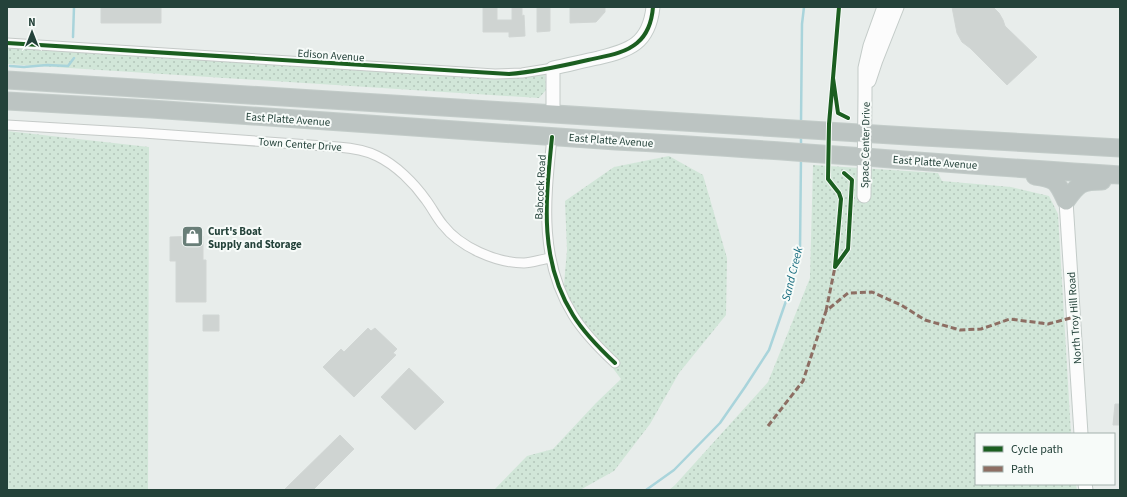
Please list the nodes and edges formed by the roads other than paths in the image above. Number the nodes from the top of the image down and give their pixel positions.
1 (653, 7) edge
2 (884, 7) edge
3 (896, 7) edge
4 (7, 43) edge
5 (553, 68) junction
6 (7, 80) edge
7 (865, 94) junction
8 (7, 101) edge
9 (553, 114) junction
10 (7, 125) edge
11 (484, 132) junction
12 (865, 133) junction
13 (552, 137) junction
14 (1120, 148) edge
15 (864, 157) junction
16 (946, 163) junction
17 (1120, 175) edge
18 (1120, 180) edge
19 (864, 196) dead end
20 (1066, 201) junction
21 (551, 258) junction
22 (614, 363) dead end
23 (1081, 433) edge

1 - 5 street, Edison Avenue
2 - 7 street, Space Center Drive
3 - 7 street, Space Center Drive
4 - 5 street, Edison Avenue
5 - 9 street
6 - 9 highway, East Platte Avenue
7 - 12 street, Space Center Drive
8 - 11 highway, East Platte Avenue
9 - 11 highway
9 - 12 highway, East Platte Avenue
10 - 21 street, Town Center Drive
11 - 13 highway, East Platte Avenue
12 - 14 highway, East Platte Avenue
12 - 15 street, Space Center Drive
13 - 15 highway, East Platte Avenue
13 - 21 street, Babcock Road
15 - 16 highway, East Platte Avenue
15 - 19 street, Space Center Drive
16 - 17 highway, East Platte Avenue
16 - 20 highway
18 - 20 highway
20 - 23 street, North Troy Hill Road
21 - 22 street, Babcock Road

